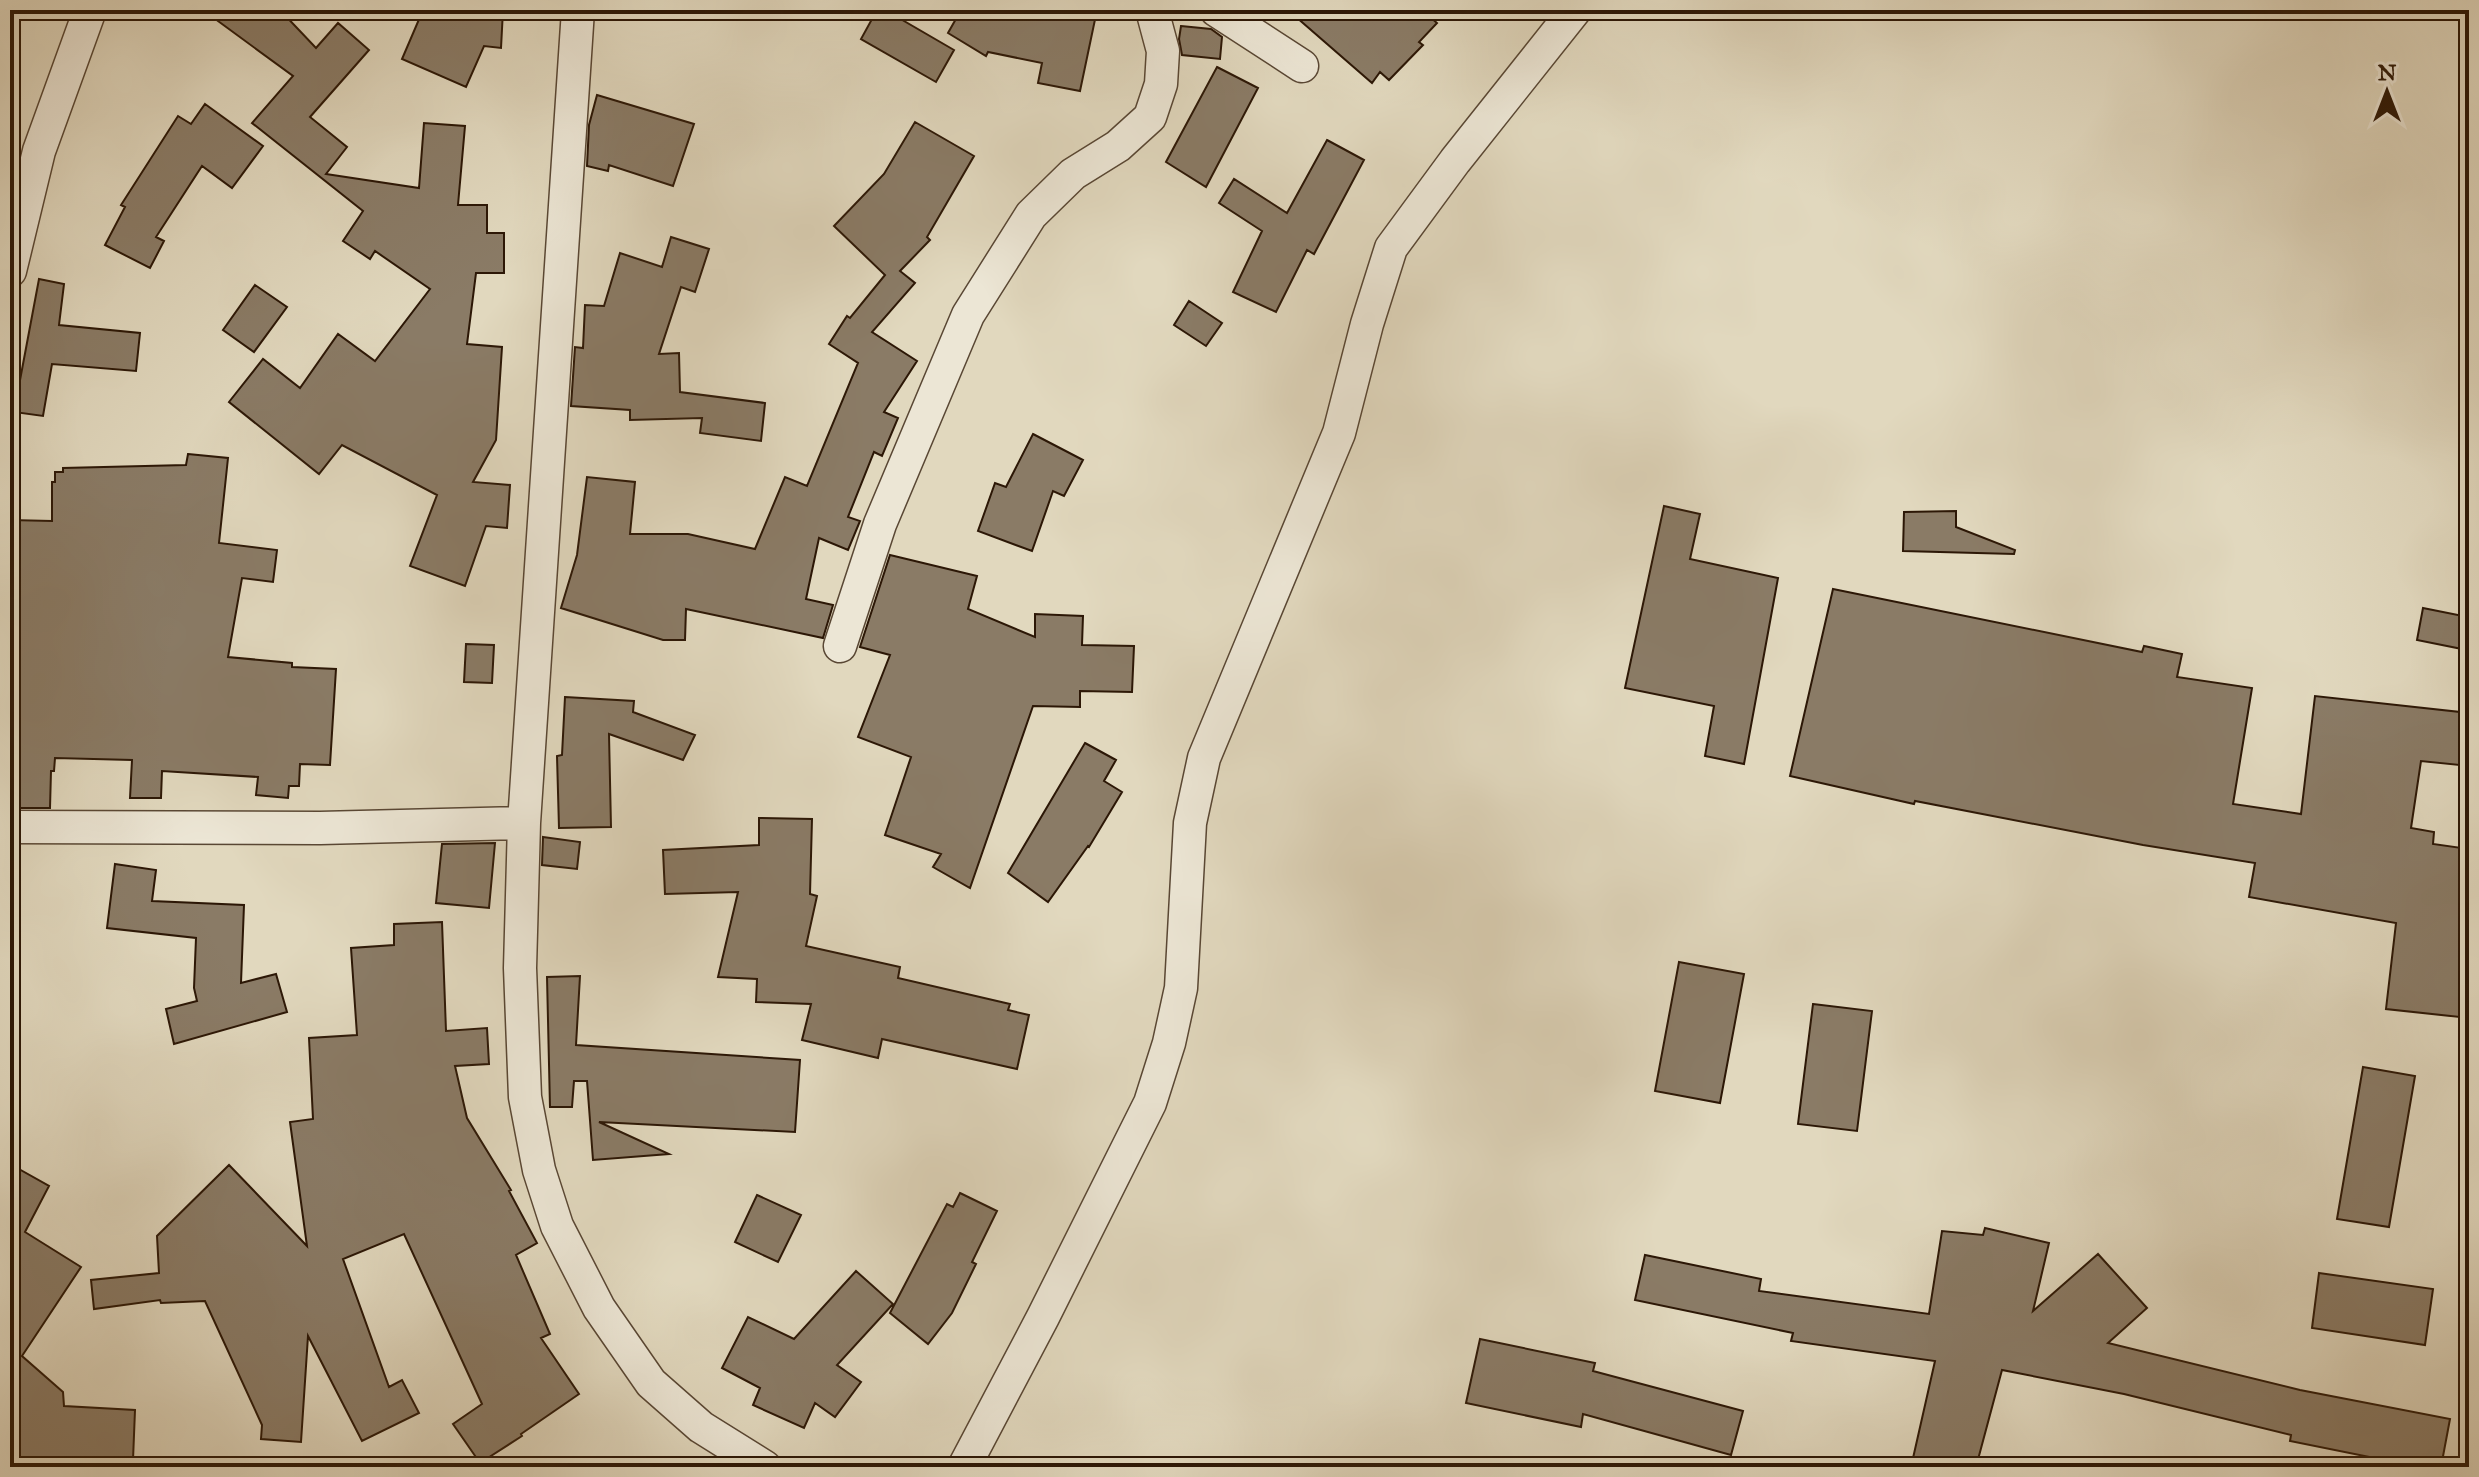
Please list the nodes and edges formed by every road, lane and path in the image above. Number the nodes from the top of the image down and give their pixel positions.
1 (90, 10) edge
2 (578, 10) edge
3 (1152, 10) edge
4 (1216, 10) edge
5 (1575, 10) edge
6 (1302, 66) dead end
7 (10, 271) edge
8 (840, 646) dead end
9 (524, 823) junction
10 (10, 827) edge
11 (765, 1467) edge
12 (964, 1467) edge

1 - 7 street
2 - 9 street
3 - 8 street
4 - 6 street
5 - 12 street
9 - 10 street
9 - 11 street

